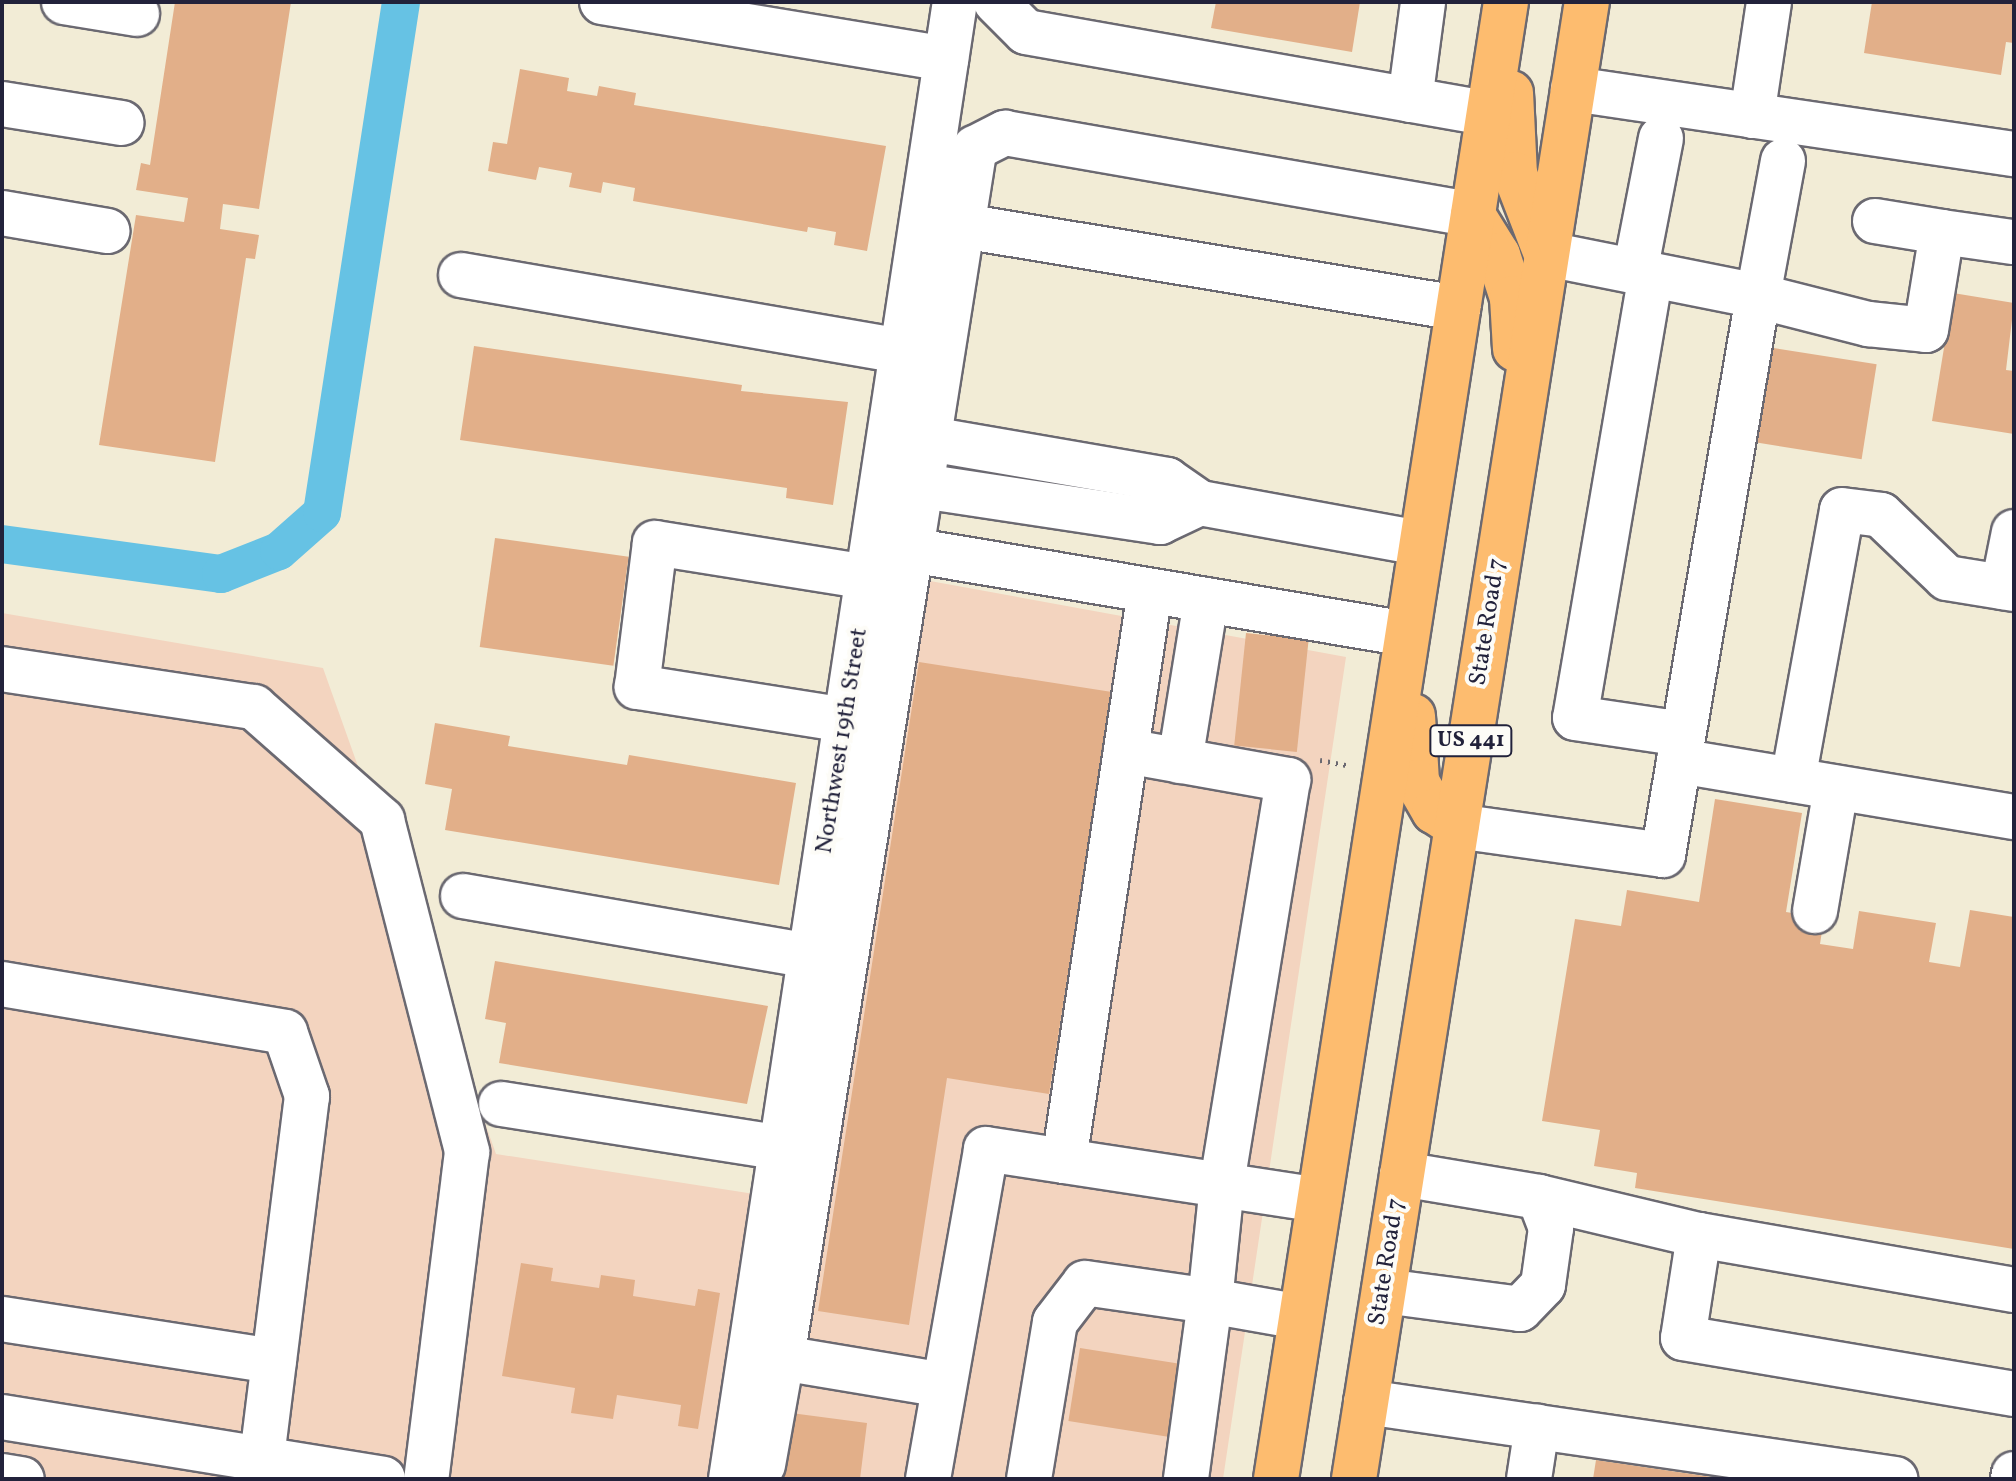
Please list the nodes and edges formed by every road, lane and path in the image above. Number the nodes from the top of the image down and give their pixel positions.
1 (64, 2) edge
2 (602, 2) edge
3 (955, 2) edge
4 (996, 2) edge
5 (1423, 2) edge
6 (1587, 2) edge
7 (1769, 2) edge
8 (1506, 4) edge
9 (137, 14) dead end
10 (946, 59) junction
11 (1573, 89) junction
12 (1410, 100) junction
13 (2, 104) edge
14 (1489, 114) junction
15 (1752, 116) junction
16 (122, 123) dead end
17 (1661, 138) dead end
18 (2014, 154) edge
19 (1783, 161) dead end
20 (2, 213) edge
21 (1473, 215) junction
22 (1875, 221) dead end
23 (963, 226) junction
24 (107, 231) dead end
25 (1942, 232) junction
26 (2012, 242) dead end
27 (1547, 254) junction
28 (1643, 273) junction
29 (461, 275) dead end
30 (1758, 296) junction
31 (1458, 308) junction
32 (902, 351) junction
33 (1520, 427) junction
34 (930, 439) junction
35 (922, 486) junction
36 (1200, 503) junction
37 (2014, 532) edge
38 (1421, 543) junction
39 (911, 550) junction
40 (868, 577) junction
41 (2009, 588) edge
42 (1150, 591) junction
43 (1206, 600) junction
44 (1407, 634) junction
45 (2, 669) edge
46 (846, 720) junction
47 (1681, 748) junction
48 (1126, 751) junction
49 (1180, 761) junction
50 (1793, 780) junction
51 (1836, 788) junction
52 (2014, 817) edge
53 (1457, 826) junction
54 (463, 896) dead end
55 (1815, 911) dead end
56 (811, 956) junction
57 (2, 984) edge
58 (501, 1104) dead end
59 (782, 1148) junction
60 (1064, 1161) junction
61 (1402, 1174) junction
62 (1222, 1185) junction
63 (1539, 1197) junction
64 (1319, 1200) junction
65 (1699, 1235) junction
66 (2014, 1290) edge
67 (1384, 1291) junction
68 (1210, 1301) junction
69 (1301, 1317) junction
70 (2, 1319) edge
71 (782, 1358) junction
72 (274, 1361) junction
73 (944, 1385) junction
74 (2014, 1394) edge
75 (1366, 1402) junction
76 (2, 1417) edge
77 (1537, 1427) junction
78 (1745, 1468) edge
79 (260, 1469) edge
80 (2, 1476) edge
81 (22, 1479) edge
82 (383, 1479) edge
83 (426, 1479) edge
84 (731, 1479) edge
85 (761, 1479) edge
86 (929, 1479) edge
87 (1029, 1479) edge
88 (1186, 1479) edge
89 (1276, 1479) edge
90 (1354, 1479) edge
91 (1529, 1479) edge
92 (1895, 1479) edge

1 - 9 street
2 - 10 street
3 - 10 street, Northwest 19th Street
4 - 12 street
5 - 12 street
6 - 11 main road, State Road 7 / US 441
7 - 15 street
8 - 14 main road, US 441
8 - 27 main road
10 - 32 street, Northwest 19th Street
11 - 15 street
11 - 27 main road, State Road 7 / US 441
12 - 14 street
13 - 16 street
14 - 21 main road, US 441
15 - 18 street
17 - 28 street
19 - 30 street
20 - 24 street
21 - 23 street
21 - 31 main road, US 441
21 - 33 main road
22 - 25 street
23 - 31 street
23 - 34 street
25 - 26 street
25 - 30 street
27 - 28 street
27 - 33 main road, State Road 7 / US 441
28 - 30 street
28 - 47 street
29 - 32 street
30 - 47 street
31 - 38 main road, US 441
32 - 40 street, Northwest 19th Street
33 - 53 main road, State Road 7 / US 441
34 - 35 street
34 - 36 street
35 - 36 street
35 - 39 street
36 - 38 street
37 - 41 street
38 - 44 main road, US 441
39 - 42 street
39 - 71 street
40 - 46 street, Northwest 19th Street
40 - 46 street
41 - 50 street
42 - 43 street
42 - 48 street
43 - 44 street
43 - 49 street
44 - 53 main road
44 - 64 main road, US 441
45 - 83 street
46 - 56 street, Northwest 19th Street
47 - 50 street
47 - 53 street
48 - 49 street
48 - 60 street
49 - 62 street
50 - 51 street
51 - 52 street
51 - 55 street
53 - 61 main road, State Road 7 / US 441
54 - 56 street
56 - 59 street, Northwest 19th Street
57 - 72 street
58 - 59 street
59 - 84 street, Northwest 19th Street
60 - 62 street
60 - 73 street
61 - 63 street
61 - 67 main road, State Road 7 / US 441
62 - 64 street
62 - 68 street
63 - 65 street
63 - 67 street
64 - 69 main road, US 441
65 - 66 street
65 - 74 street
67 - 75 main road, State Road 7 / US 441
68 - 69 street
68 - 87 street
68 - 88 street
69 - 89 main road, US 441
70 - 72 street
71 - 73 street
71 - 85 street
72 - 79 street
73 - 86 street
75 - 77 street
75 - 90 main road, State Road 7 / US 441
76 - 79 street
77 - 78 street
77 - 91 street
78 - 92 street
79 - 82 street
80 - 81 street

